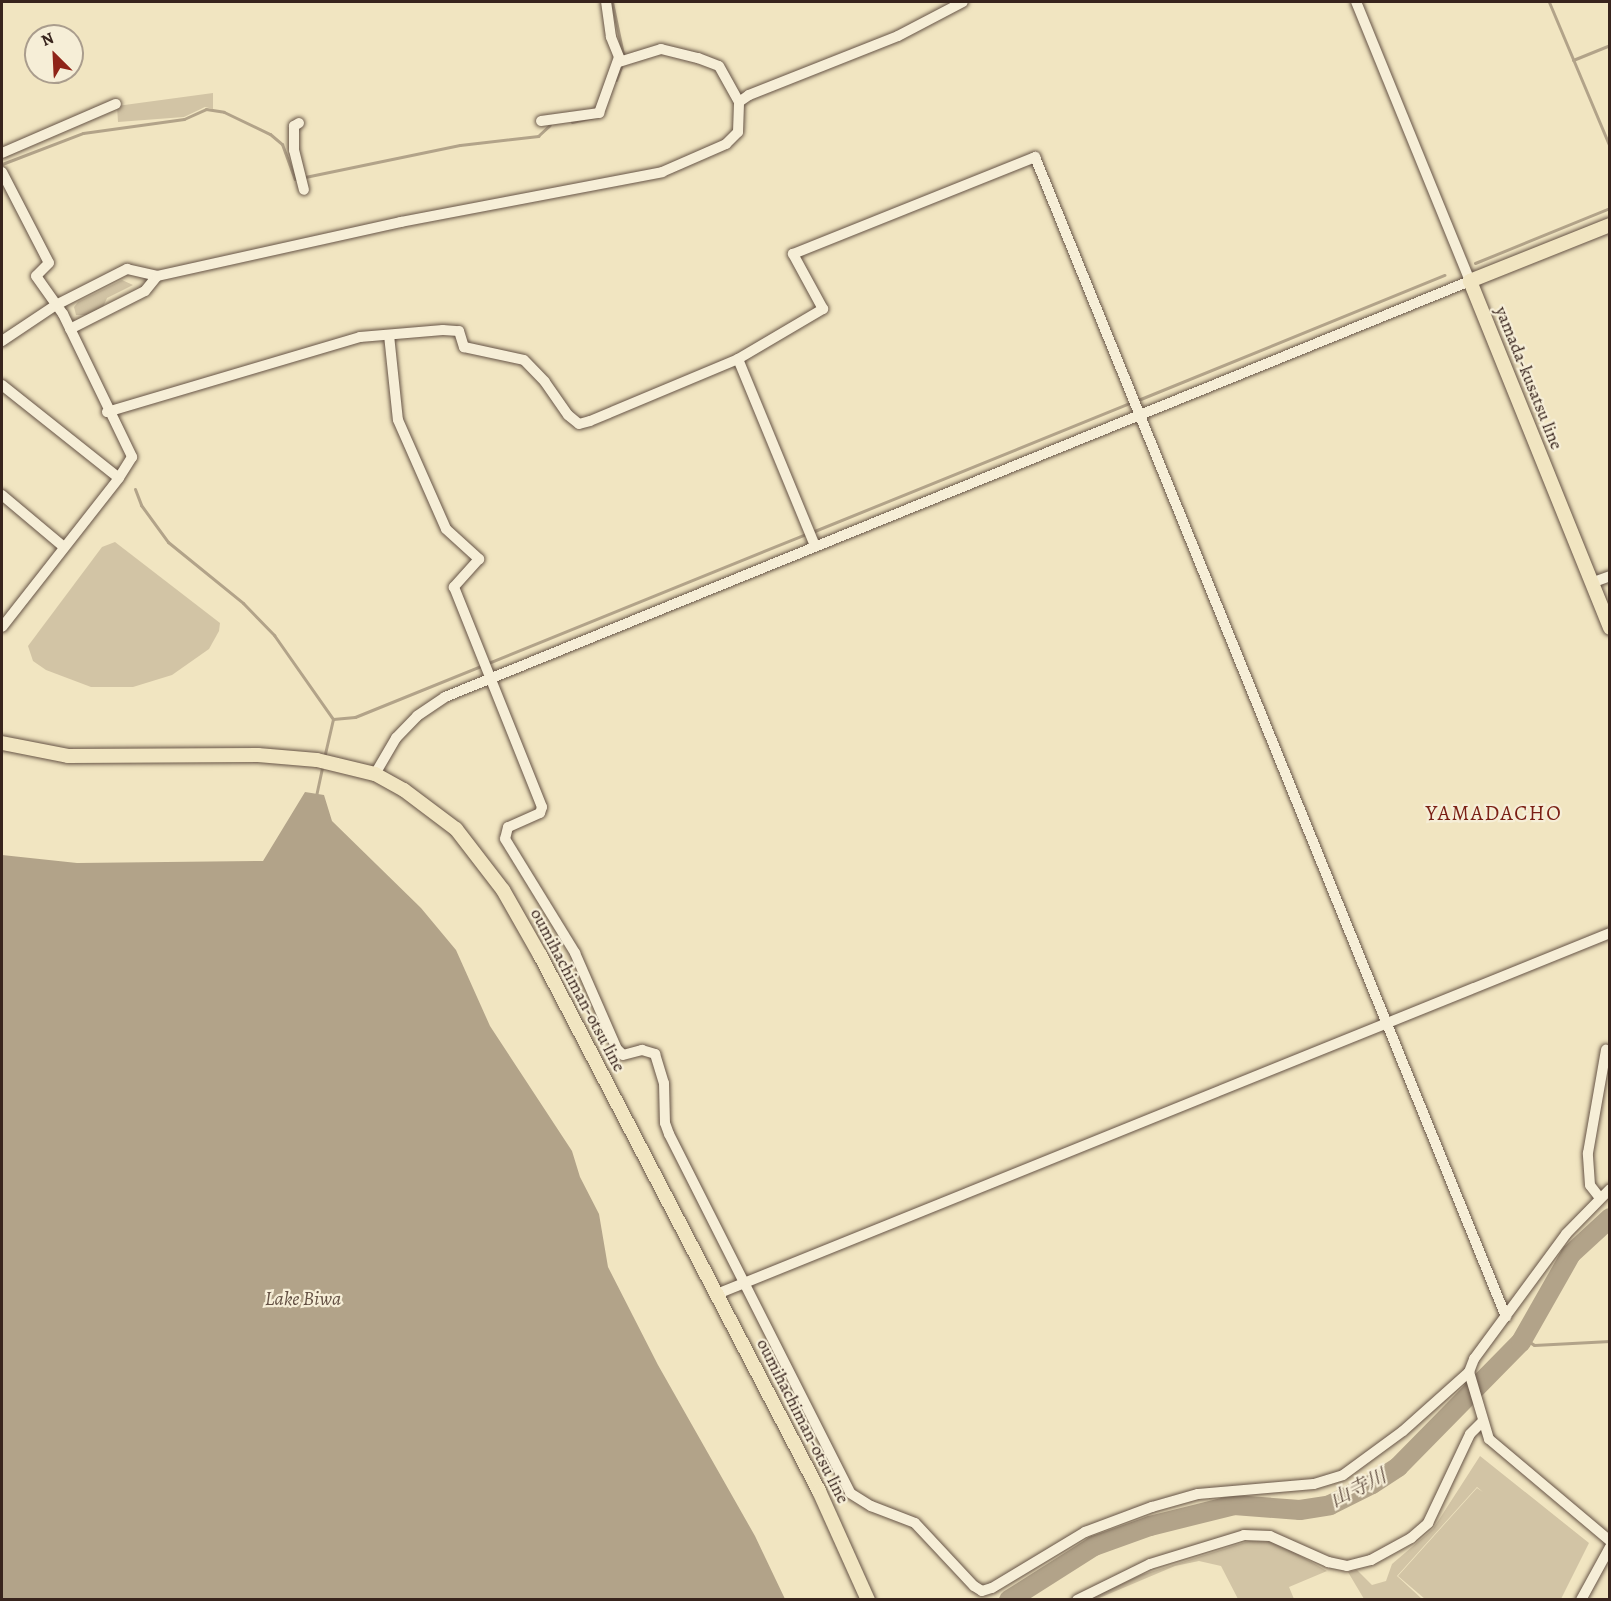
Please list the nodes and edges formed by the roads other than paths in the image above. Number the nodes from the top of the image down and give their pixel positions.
1 (606, 2) edge
2 (963, 2) edge
3 (1356, 2) edge
4 (619, 62) junction
5 (739, 102) junction
6 (116, 104) dead end
7 (541, 121) dead end
8 (299, 123) dead end
9 (2, 153) edge
10 (2, 172) edge
11 (304, 190) dead end
12 (1610, 225) edge
13 (157, 276) junction
14 (1470, 282) junction
15 (56, 305) junction
16 (70, 329) junction
17 (389, 334) junction
18 (2, 341) edge
19 (738, 358) junction
20 (2, 385) edge
21 (107, 412) junction
22 (1141, 415) junction
23 (119, 478) junction
24 (2, 495) edge
25 (811, 537) junction
26 (64, 547) junction
27 (1610, 576) edge
28 (1591, 583) junction
29 (2, 627) edge
30 (1610, 628) edge
31 (489, 678) junction
32 (2, 742) edge
33 (375, 774) junction
34 (1610, 933) edge
35 (1387, 1023) junction
36 (1606, 1050) dead end
37 (1597, 1096) junction
38 (1610, 1099) edge
39 (1610, 1189) edge
40 (1600, 1198) junction
41 (745, 1283) junction
42 (717, 1294) junction
43 (1506, 1317) junction
44 (1470, 1375) junction
45 (1482, 1422) junction
46 (1610, 1540) edge
47 (1610, 1547) edge
48 (868, 1599) edge
49 (1077, 1599) edge
50 (1581, 1599) edge

1 - 4 street
2 - 5 street
3 - 14 street
4 - 5 street
4 - 7 street
5 - 13 street
6 - 9 street
8 - 11 street
10 - 15 street
12 - 14 main road
13 - 15 street
13 - 16 street
14 - 22 street
14 - 28 main road, yamada-kusatsu line
15 - 16 street
15 - 18 street
16 - 21 street
17 - 19 street
17 - 21 street
17 - 31 street
19 - 22 street
19 - 25 street
20 - 23 street
21 - 23 street
22 - 25 street
22 - 35 street
23 - 26 street
24 - 26 street
25 - 31 street
26 - 29 street
27 - 28 street
28 - 30 main road, yamada-kusatsu line
31 - 33 street
31 - 41 street
32 - 33 main road, oumihachiman-otsu line
33 - 42 main road, oumihachiman-otsu line
34 - 35 street
35 - 41 street
35 - 43 street
36 - 37 street
37 - 38 street
37 - 40 street
39 - 40 street
40 - 43 street
41 - 42 street
41 - 44 street
42 - 48 main road, oumihachiman-otsu line
43 - 44 street
44 - 45 street
45 - 46 street
45 - 49 street
47 - 50 street

